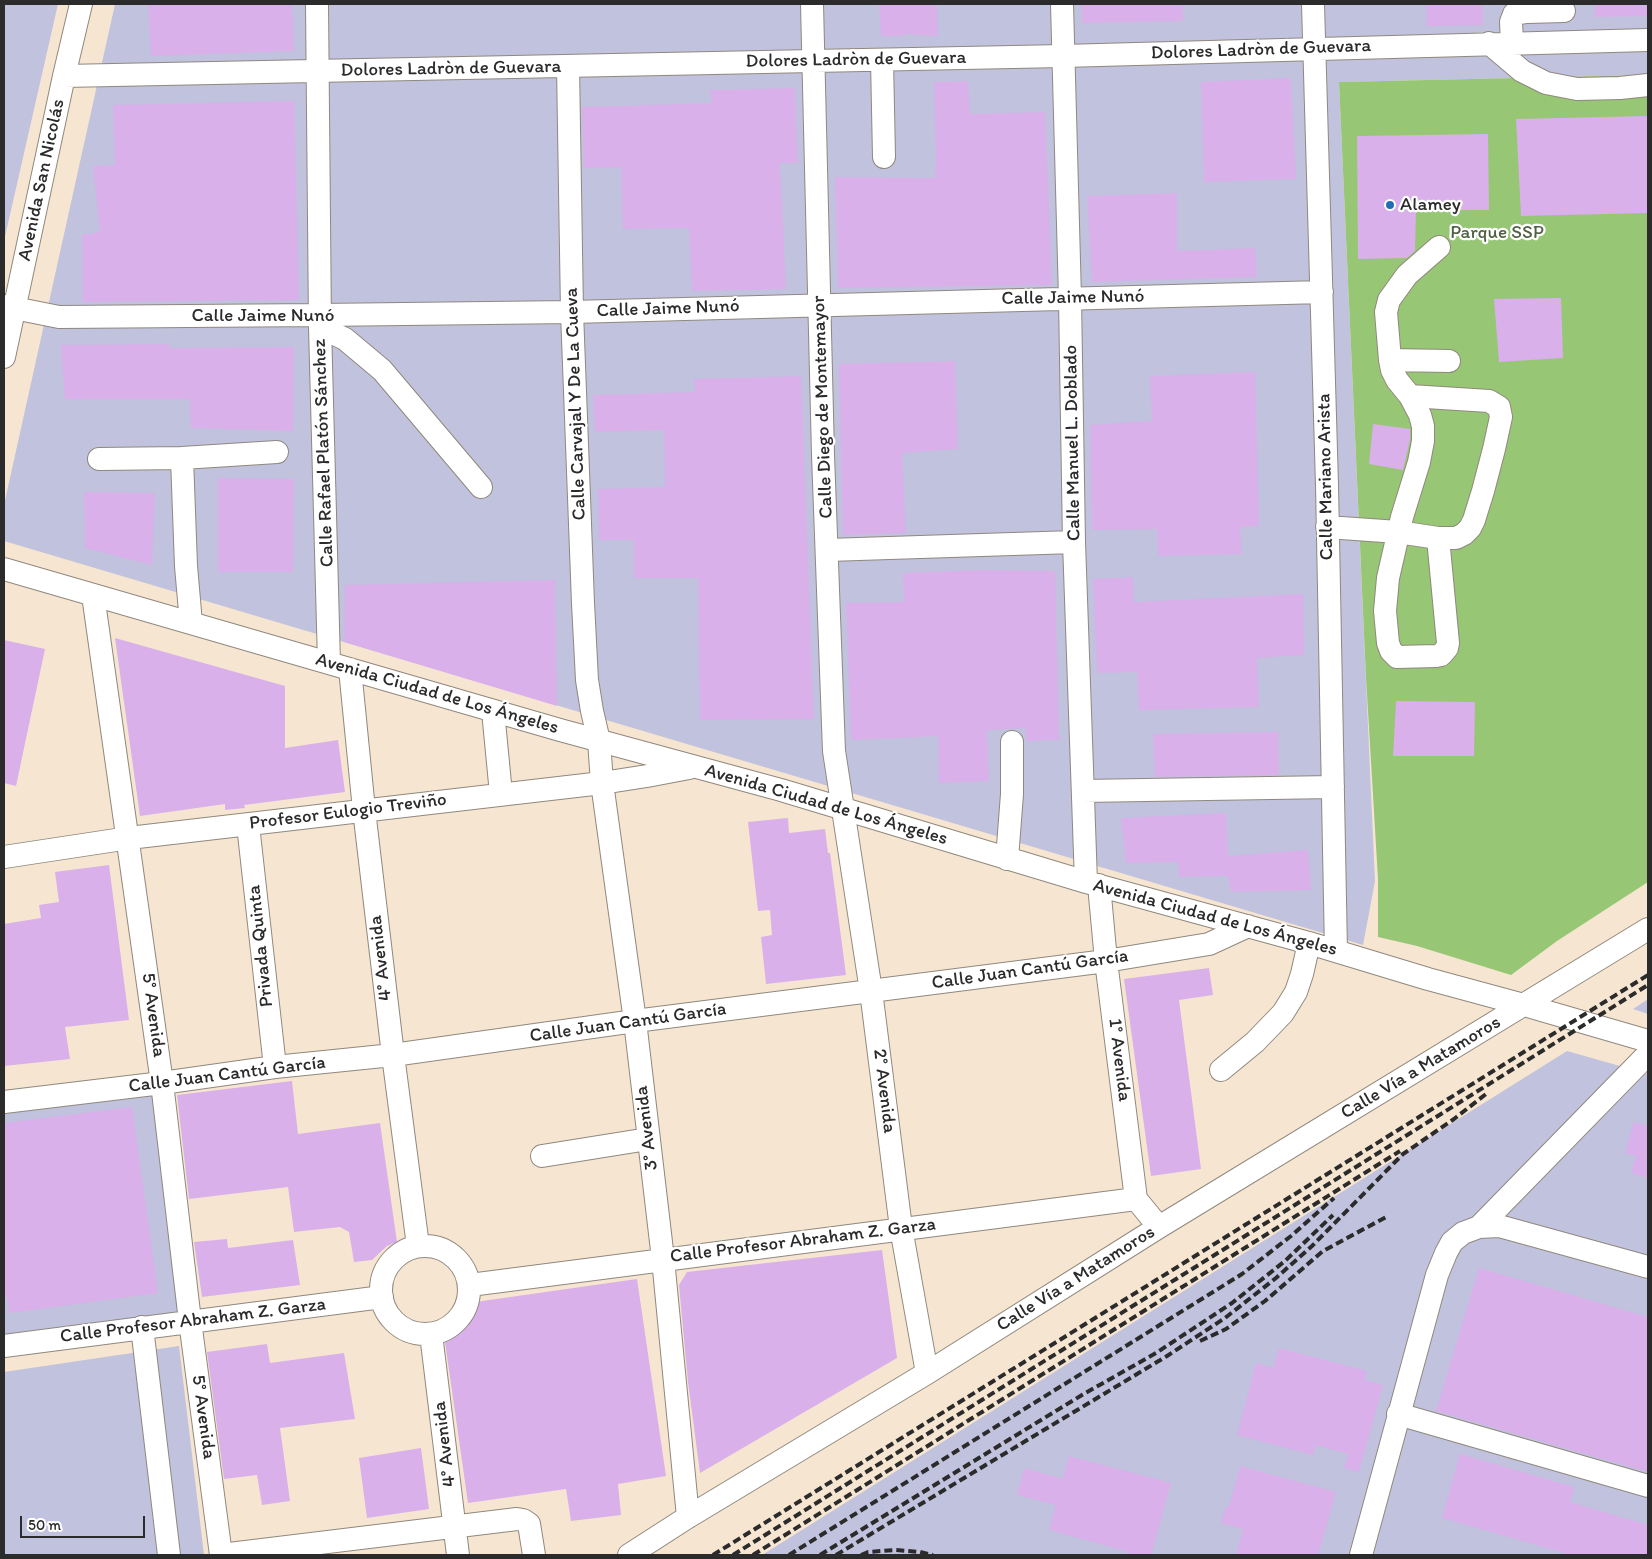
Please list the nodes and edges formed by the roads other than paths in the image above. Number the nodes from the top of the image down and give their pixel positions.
1 (81, 4) edge
2 (317, 4) edge
3 (812, 4) edge
4 (1062, 4) edge
5 (1314, 4) edge
6 (1564, 7) edge
7 (1648, 40) edge
8 (1566, 42) junction
9 (1489, 43) junction
10 (1512, 43) junction
11 (1315, 48) junction
12 (1063, 56) junction
13 (882, 60) junction
14 (812, 61) junction
15 (568, 66) junction
16 (319, 71) junction
17 (64, 76) junction
18 (1648, 85) edge
19 (884, 157) dead end
20 (1439, 247) dead end
21 (1322, 292) junction
22 (1070, 298) junction
23 (819, 305) junction
24 (9, 307) edge
25 (572, 312) junction
26 (320, 321) junction
27 (4, 357) edge
28 (1390, 360) junction
29 (1449, 361) dead end
30 (1410, 396) junction
31 (277, 452) dead end
32 (182, 458) junction
33 (99, 459) dead end
34 (481, 486) dead end
35 (1327, 527) junction
36 (1398, 532) junction
37 (1438, 538) junction
38 (1074, 542) junction
39 (828, 550) junction
40 (4, 568) edge
41 (93, 595) junction
42 (191, 622) junction
43 (340, 666) junction
44 (493, 710) junction
45 (599, 741) junction
46 (1012, 742) dead end
47 (693, 767) junction
48 (602, 783) junction
49 (1332, 787) junction
50 (1083, 791) junction
51 (501, 794) junction
52 (843, 809) junction
53 (364, 810) junction
54 (248, 825) junction
55 (128, 838) junction
56 (4, 857) edge
57 (1007, 859) junction
58 (1092, 884) junction
59 (1248, 926) junction
60 (1648, 929) edge
61 (1310, 943) junction
62 (1336, 951) junction
63 (1106, 961) junction
64 (871, 991) junction
65 (1524, 1005) junction
66 (635, 1021) junction
67 (1648, 1042) edge
68 (1648, 1054) edge
69 (393, 1055) junction
70 (275, 1067) junction
71 (1221, 1070) dead end
72 (162, 1083) junction
73 (4, 1102) edge
74 (648, 1139) junction
75 (542, 1156) dead end
76 (1136, 1199) junction
77 (1159, 1227) junction
78 (1479, 1227) junction
79 (901, 1228) junction
80 (418, 1246) junction
81 (663, 1259) junction
82 (1648, 1267) edge
83 (470, 1285) junction
84 (382, 1297) junction
85 (190, 1321) junction
86 (142, 1328) junction
87 (431, 1334) junction
88 (4, 1346) edge
89 (927, 1373) junction
90 (1398, 1414) junction
91 (1648, 1486) edge
92 (688, 1517) junction
93 (455, 1526) junction
94 (169, 1555) edge
95 (221, 1555) edge
96 (458, 1555) edge
97 (534, 1555) edge
98 (629, 1555) edge
99 (1361, 1555) edge

1 - 17 street, Avenida San Nicolás
2 - 16 street, Calle Rafael Platón Sánchez
3 - 14 street, Calle Diego de Montemayor
4 - 12 street, Calle Manuel L. Doblado
5 - 11 street, Calle Mariano Arista
6 - 8 street
6 - 10 street
7 - 8 street, Dolores Ladròn de Guevara
8 - 10 street, Dolores Ladròn de Guevara
9 - 10 street, Dolores Ladròn de Guevara
9 - 11 street, Dolores Ladròn de Guevara
9 - 18 street
11 - 12 street, Dolores Ladròn de Guevara
11 - 21 street, Calle Mariano Arista
12 - 13 street, Dolores Ladròn de Guevara
12 - 22 street, Calle Manuel L. Doblado
13 - 14 street, Dolores Ladròn de Guevara
13 - 19 street
14 - 15 street, Dolores Ladròn de Guevara
14 - 23 street, Calle Diego de Montemayor
15 - 16 street, Dolores Ladròn de Guevara
15 - 25 street, Calle Carvajal Y De La Cueva
16 - 17 street, Dolores Ladròn de Guevara
16 - 26 street, Calle Rafael Platón Sánchez
17 - 24 street, Avenida San Nicolás
20 - 28 street
21 - 22 street, Calle Jaime Nunó
21 - 35 street, Calle Mariano Arista
22 - 23 street, Calle Jaime Nunó
22 - 38 street, Calle Manuel L. Doblado
23 - 25 street, Calle Jaime Nunó
23 - 39 street, Calle Diego de Montemayor
24 - 26 street, Calle Jaime Nunó
24 - 27 street, Avenida San Nicolás
25 - 26 street, Calle Jaime Nunó
25 - 45 street, Calle Carvajal Y De La Cueva
26 - 34 street
26 - 43 street, Calle Rafael Platón Sánchez
28 - 29 street
28 - 30 street
30 - 36 street
30 - 37 street
31 - 32 street
32 - 33 street
32 - 42 street
35 - 36 street
35 - 49 street, Calle Mariano Arista
36 - 37 street
36 - 37 street
38 - 39 street
38 - 50 street, Calle Manuel L. Doblado
39 - 52 street, Calle Diego de Montemayor
40 - 41 street, Avenida Ciudad de Los Ángeles
41 - 42 street, Avenida Ciudad de Los Ángeles
41 - 55 street, 5° Avenida
42 - 43 street, Avenida Ciudad de Los Ángeles
43 - 44 street, Avenida Ciudad de Los Ángeles
43 - 53 street, 4° Avenida
44 - 45 street, Avenida Ciudad de Los Ángeles
44 - 51 street
45 - 47 street, Avenida Ciudad de Los Ángeles
45 - 48 street, 3° Avenida
46 - 57 street
47 - 48 street, Profesor Eulogio Treviño
47 - 52 street, Avenida Ciudad de Los Ángeles
48 - 51 street, Profesor Eulogio Treviño
48 - 66 street, 3° Avenida
49 - 50 street
49 - 62 street, Calle Mariano Arista
50 - 58 street, Calle Manuel L. Doblado
51 - 53 street, Profesor Eulogio Treviño
52 - 57 street, Avenida Ciudad de Los Ángeles
52 - 64 street, 2° Avenida
53 - 54 street, Profesor Eulogio Treviño
53 - 69 street, 4° Avenida
54 - 55 street, Profesor Eulogio Treviño
54 - 70 street, Privada Quinta
55 - 56 street, Profesor Eulogio Treviño
55 - 72 street, 5° Avenida
57 - 58 street, Avenida Ciudad de Los Ángeles
58 - 59 street, Avenida Ciudad de Los Ángeles
58 - 63 street, 1° Avenida
59 - 61 street, Avenida Ciudad de Los Ángeles
59 - 63 street, Calle Juan Cantú García
60 - 65 street, Calle Vía a Matamoros
61 - 62 street, Avenida Ciudad de Los Ángeles
61 - 71 street
62 - 65 street, Avenida Ciudad de Los Ángeles
63 - 64 street, Calle Juan Cantú García
63 - 76 street, 1° Avenida
64 - 66 street, Calle Juan Cantú García
64 - 79 street, 2° Avenida
65 - 67 street, Avenida Ciudad de Los Ángeles
65 - 77 street, Calle Vía a Matamoros
66 - 69 street, Calle Juan Cantú García
66 - 74 street, 3° Avenida
68 - 78 street
69 - 70 street, Calle Juan Cantú García
69 - 80 street, 4° Avenida
70 - 72 street, Calle Juan Cantú García
72 - 73 street, Calle Juan Cantú García
72 - 85 street, 5° Avenida
74 - 75 street
74 - 81 street, 3° Avenida
76 - 77 street
76 - 79 street, Calle Profesor Abraham Z. Garza
77 - 89 street, Calle Vía a Matamoros
78 - 82 street
78 - 90 street
79 - 81 street, Calle Profesor Abraham Z. Garza
79 - 89 street, 2° Avenida
80 - 83 street
80 - 84 street
81 - 83 street, Calle Profesor Abraham Z. Garza
81 - 92 street, 3° Avenida
83 - 87 street
84 - 85 street, Calle Profesor Abraham Z. Garza
84 - 87 street
85 - 86 street, Calle Profesor Abraham Z. Garza
85 - 95 street, 5° Avenida
86 - 88 street, Calle Profesor Abraham Z. Garza
86 - 94 street
87 - 93 street, 4° Avenida
89 - 92 street, Calle Vía a Matamoros
90 - 91 street
90 - 99 street
92 - 98 street, Calle Vía a Matamoros
93 - 95 street
93 - 96 street, 4° Avenida
93 - 97 street

